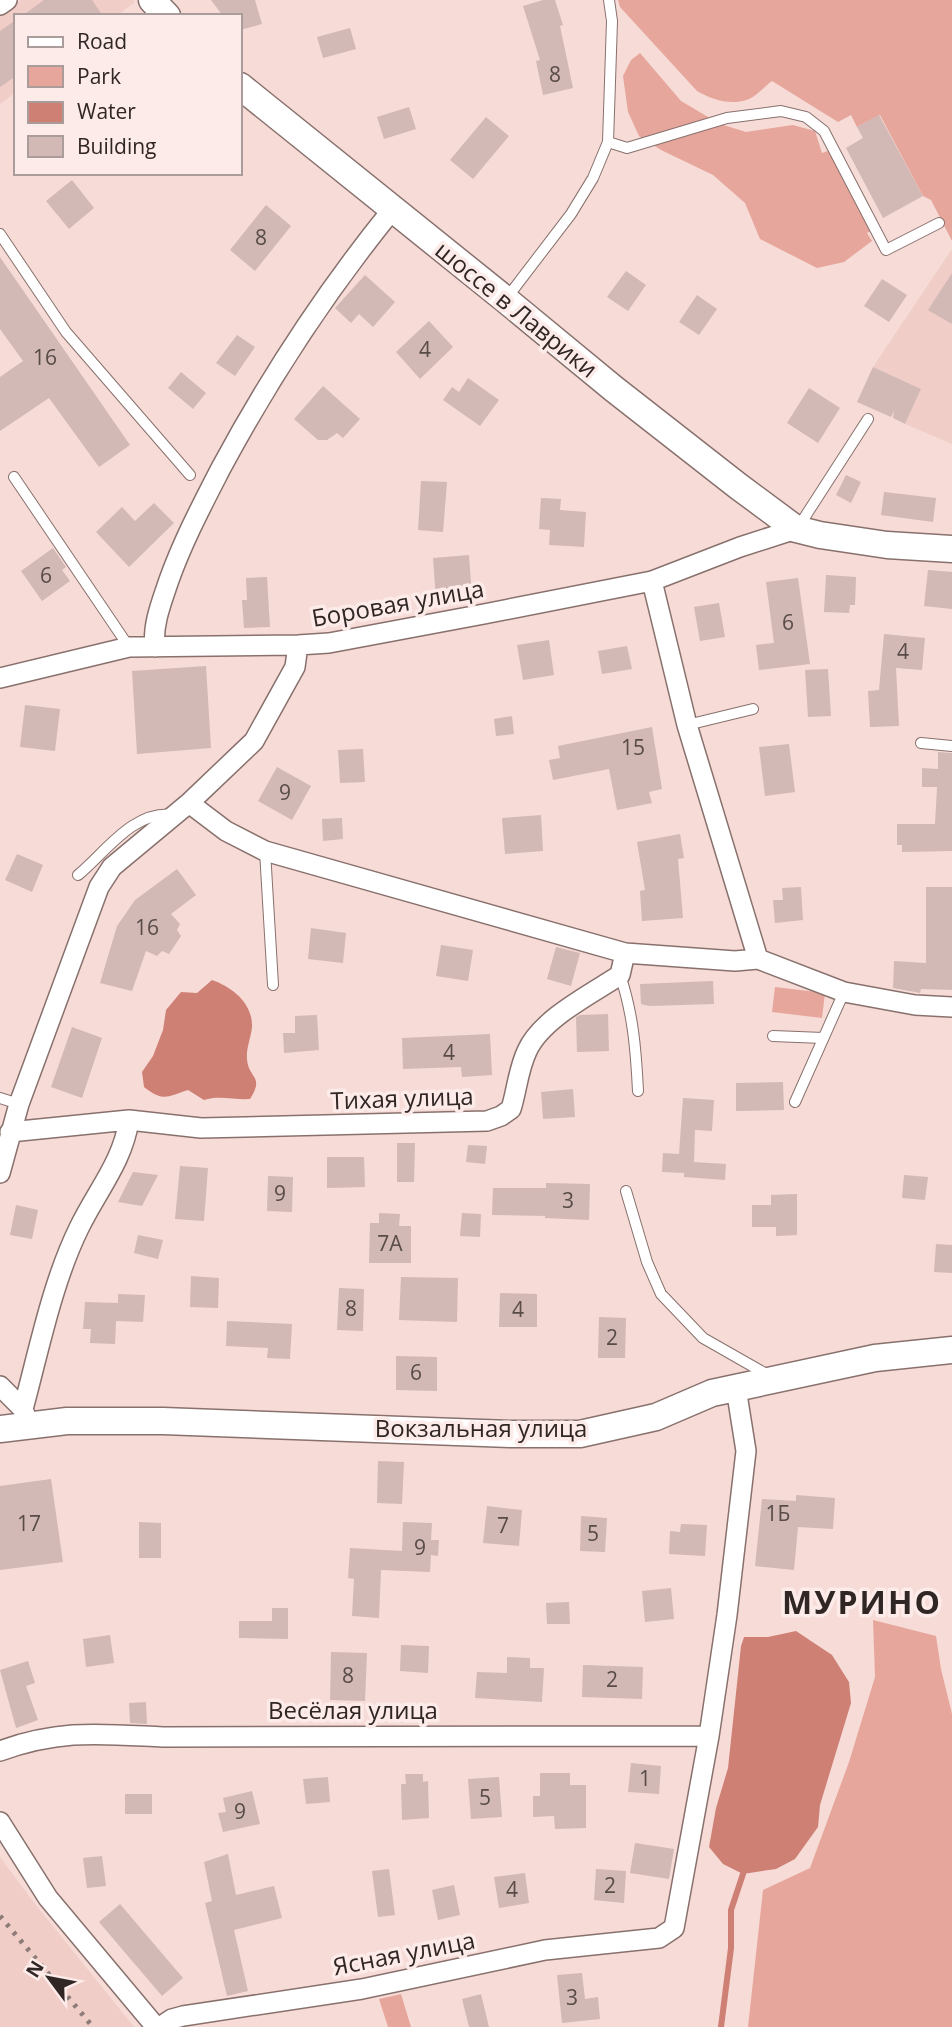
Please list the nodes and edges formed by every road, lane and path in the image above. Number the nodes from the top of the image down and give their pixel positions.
1 (7, 0) edge
2 (152, 0) edge
3 (609, 0) edge
4 (0, 5) edge
5 (165, 14) edge
6 (242, 88) edge
7 (608, 142) junction
8 (392, 209) junction
9 (939, 223) dead end
10 (0, 234) edge
11 (506, 300) junction
12 (868, 419) dead end
13 (190, 475) dead end
14 (14, 477) dead end
15 (796, 529) junction
16 (952, 550) edge
17 (652, 581) junction
18 (298, 645) junction
19 (129, 647) junction
20 (155, 648) junction
21 (0, 678) edge
22 (754, 709) dead end
23 (687, 725) junction
24 (921, 743) dead end
25 (952, 746) edge
26 (182, 809) junction
27 (265, 851) junction
28 (78, 875) dead end
29 (625, 953) junction
30 (758, 959) junction
31 (620, 975) junction
32 (273, 985) dead end
33 (844, 992) junction
34 (952, 1007) edge
35 (773, 1036) dead end
36 (823, 1038) junction
37 (638, 1091) dead end
38 (9, 1101) edge
39 (795, 1102) dead end
40 (129, 1120) junction
41 (10, 1132) junction
42 (0, 1173) edge
43 (626, 1191) dead end
44 (952, 1350) edge
45 (774, 1379) junction
46 (0, 1386) edge
47 (736, 1388) junction
48 (26, 1417) junction
49 (0, 1429) edge
50 (709, 1736) junction
51 (0, 1751) edge
52 (0, 1822) edge
53 (158, 2027) edge

1 - 4 street
2 - 5 street
3 - 7 lane
6 - 8 street, шоссе в Лаврики
7 - 9 lane
7 - 11 lane
8 - 11 street, шоссе в Лаврики
8 - 20 street
10 - 13 lane
11 - 15 street, шоссе в Лаврики
12 - 15 lane
14 - 19 lane
15 - 16 street
15 - 17 street, Боровая улица
17 - 18 street, Боровая улица
17 - 23 street
18 - 20 street, Боровая улица
18 - 26 street
19 - 20 street, Боровая улица
19 - 21 street, Боровая улица
22 - 23 lane
23 - 30 street
24 - 25 lane
26 - 27 street
26 - 28 lane
26 - 38 street
27 - 29 street
27 - 32 lane
29 - 30 street
29 - 31 street
30 - 33 street
31 - 37 lane
31 - 40 street, Тихая улица
33 - 34 street
33 - 36 lane
35 - 36 lane
36 - 39 lane
38 - 41 street
40 - 41 street, Тихая улица
40 - 48 street
41 - 42 street
43 - 45 lane
44 - 45 street, Вокзальная улица
45 - 47 street, Вокзальная улица
46 - 48 street
47 - 48 street, Вокзальная улица
47 - 50 street
48 - 49 street, Вокзальная улица
50 - 51 street, Весёлая улица
50 - 53 street, Ясная улица
52 - 53 street

